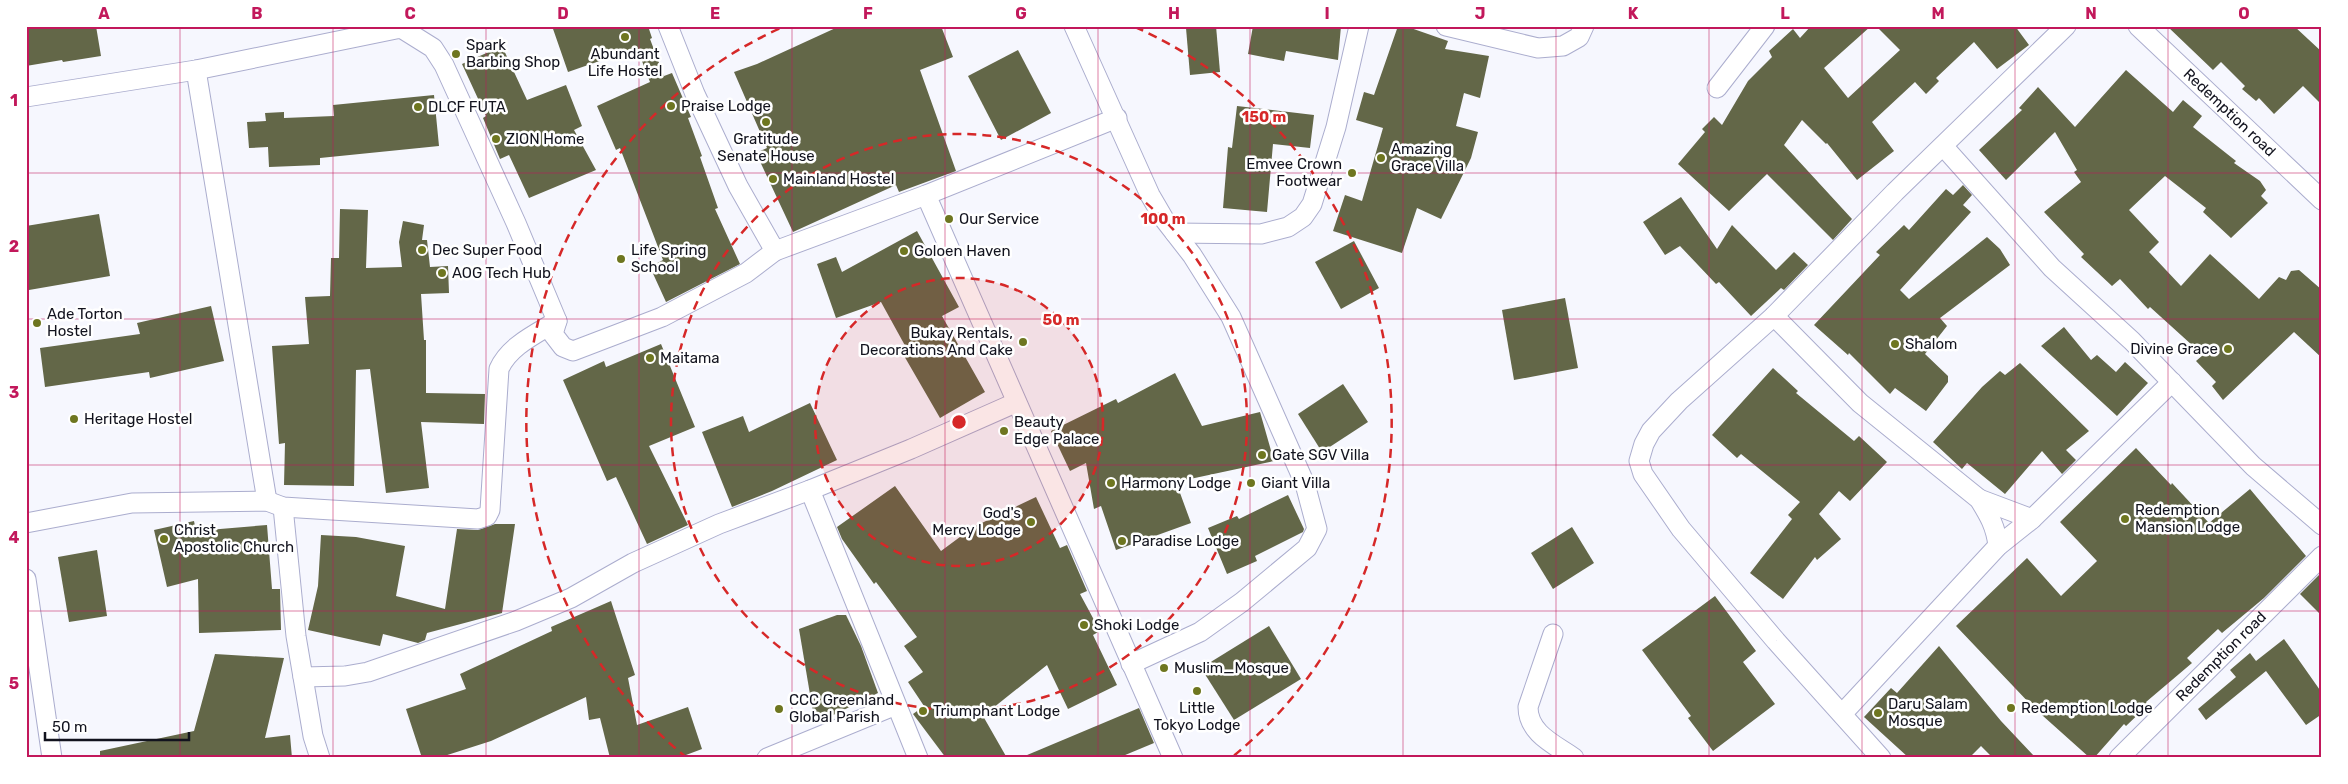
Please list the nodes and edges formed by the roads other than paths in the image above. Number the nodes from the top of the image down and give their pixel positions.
1 (668, 26) edge
2 (1074, 26) edge
3 (1359, 26) edge
4 (1446, 26) edge
5 (1584, 26) edge
6 (1765, 26) edge
7 (2066, 26) edge
8 (2138, 26) edge
9 (401, 27) edge
10 (196, 70) junction
11 (1717, 88) dead end
12 (26, 96) edge
13 (1117, 118) junction
14 (1943, 146) junction
15 (926, 195) junction
16 (2322, 200) edge
17 (1176, 233) junction
18 (775, 250) junction
19 (1774, 316) junction
20 (557, 321) junction
21 (2172, 382) junction
22 (1015, 403) junction
23 (810, 490) junction
24 (1979, 499) junction
25 (275, 504) junction
26 (2032, 520) junction
27 (26, 523) edge
28 (2322, 525) edge
29 (1998, 546) junction
30 (2322, 556) edge
31 (26, 579) edge
32 (1553, 634) dead end
33 (1131, 664) junction
34 (303, 677) junction
35 (896, 704) junction
36 (1842, 714) junction
37 (52, 758) edge
38 (320, 758) edge
39 (767, 758) edge
40 (918, 758) edge
41 (1173, 758) edge
42 (1574, 758) edge
43 (1881, 758) edge
44 (2119, 758) edge

1 - 18 street
2 - 13 street
3 - 17 street
4 - 5 street
6 - 11 street
7 - 14 street
8 - 16 street, Redemption road
9 - 10 street
9 - 20 street
10 - 12 street
10 - 25 street
13 - 15 street
13 - 17 street
14 - 19 street
14 - 21 street
15 - 18 street
15 - 22 street
17 - 33 street
18 - 20 street
19 - 24 street
19 - 36 street
20 - 25 street
21 - 26 street
21 - 28 street
22 - 23 street
22 - 33 street
23 - 34 street
23 - 35 street
24 - 26 street
24 - 29 street
25 - 27 street
25 - 34 street
26 - 29 street
29 - 36 street
30 - 44 street, Redemption road
31 - 37 street
32 - 42 street
33 - 41 street
34 - 38 street
35 - 39 street
35 - 40 street
36 - 43 street

